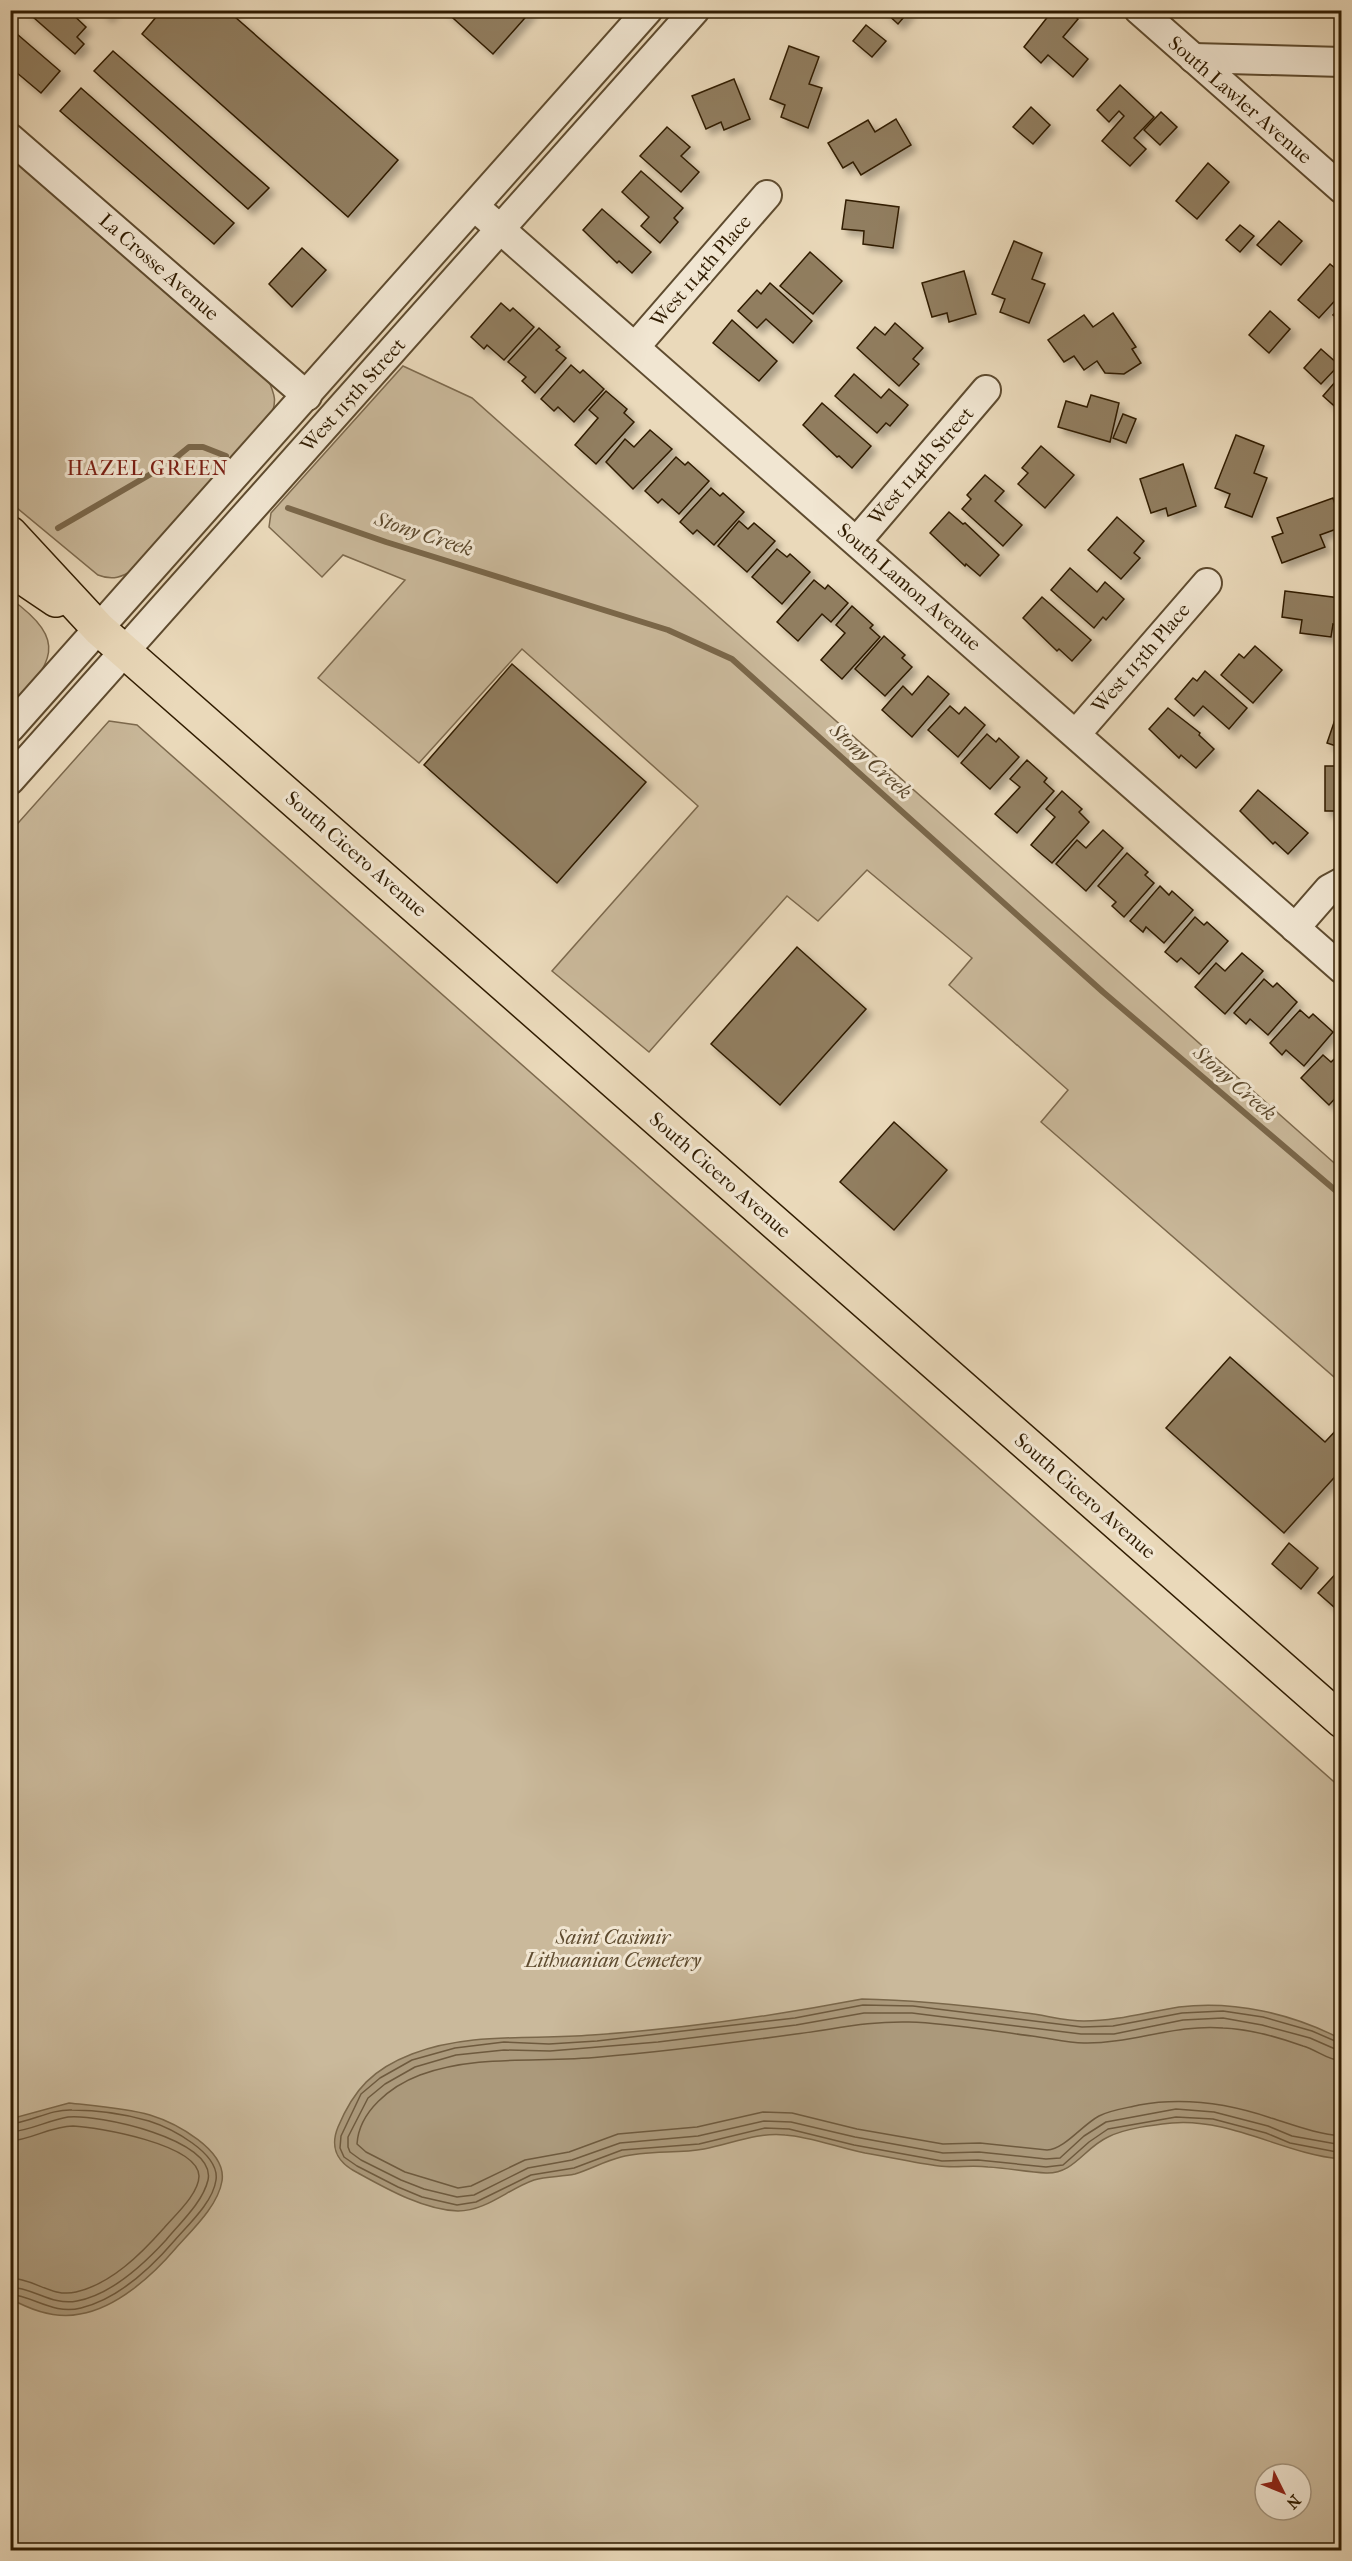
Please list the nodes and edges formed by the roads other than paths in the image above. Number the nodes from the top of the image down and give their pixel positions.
1 (648, 10) edge
2 (695, 10) edge
3 (1139, 10) edge
4 (1193, 58) junction
5 (1341, 62) edge
6 (10, 138) edge
7 (1341, 189) edge
8 (768, 195) dead end
9 (474, 207) junction
10 (501, 230) junction
11 (635, 347) junction
12 (986, 390) dead end
13 (307, 396) junction
14 (10, 533) edge
15 (857, 541) junction
16 (10, 569) edge
17 (1207, 583) dead end
18 (99, 629) junction
19 (125, 651) junction
20 (10, 728) edge
21 (1076, 734) junction
22 (10, 780) edge
23 (1341, 882) edge
24 (1295, 928) junction
25 (1341, 969) edge
26 (1341, 1721) edge

1 - 9 street, West 115th Street
2 - 10 street, West 115th Street
3 - 4 street, South Lawler Avenue
4 - 5 street
4 - 7 street, South Lawler Avenue
6 - 13 street, La Crosse Avenue
8 - 11 street, West 114th Place
9 - 10 street, South Lamon Avenue
9 - 13 street, West 115th Street
10 - 11 street, South Lamon Avenue
10 - 19 street, West 115th Street
11 - 15 street, South Lamon Avenue
12 - 15 street, West 114th Street
13 - 18 street, West 115th Street
14 - 18 main road
15 - 21 street, South Lamon Avenue
16 - 18 main road
17 - 21 street, West 113th Place
18 - 19 main road, South Cicero Avenue
18 - 20 street, West 115th Street
19 - 22 street, West 115th Street
19 - 26 main road, South Cicero Avenue
21 - 24 street, South Lamon Avenue
23 - 24 street
24 - 25 street, South Lamon Avenue

